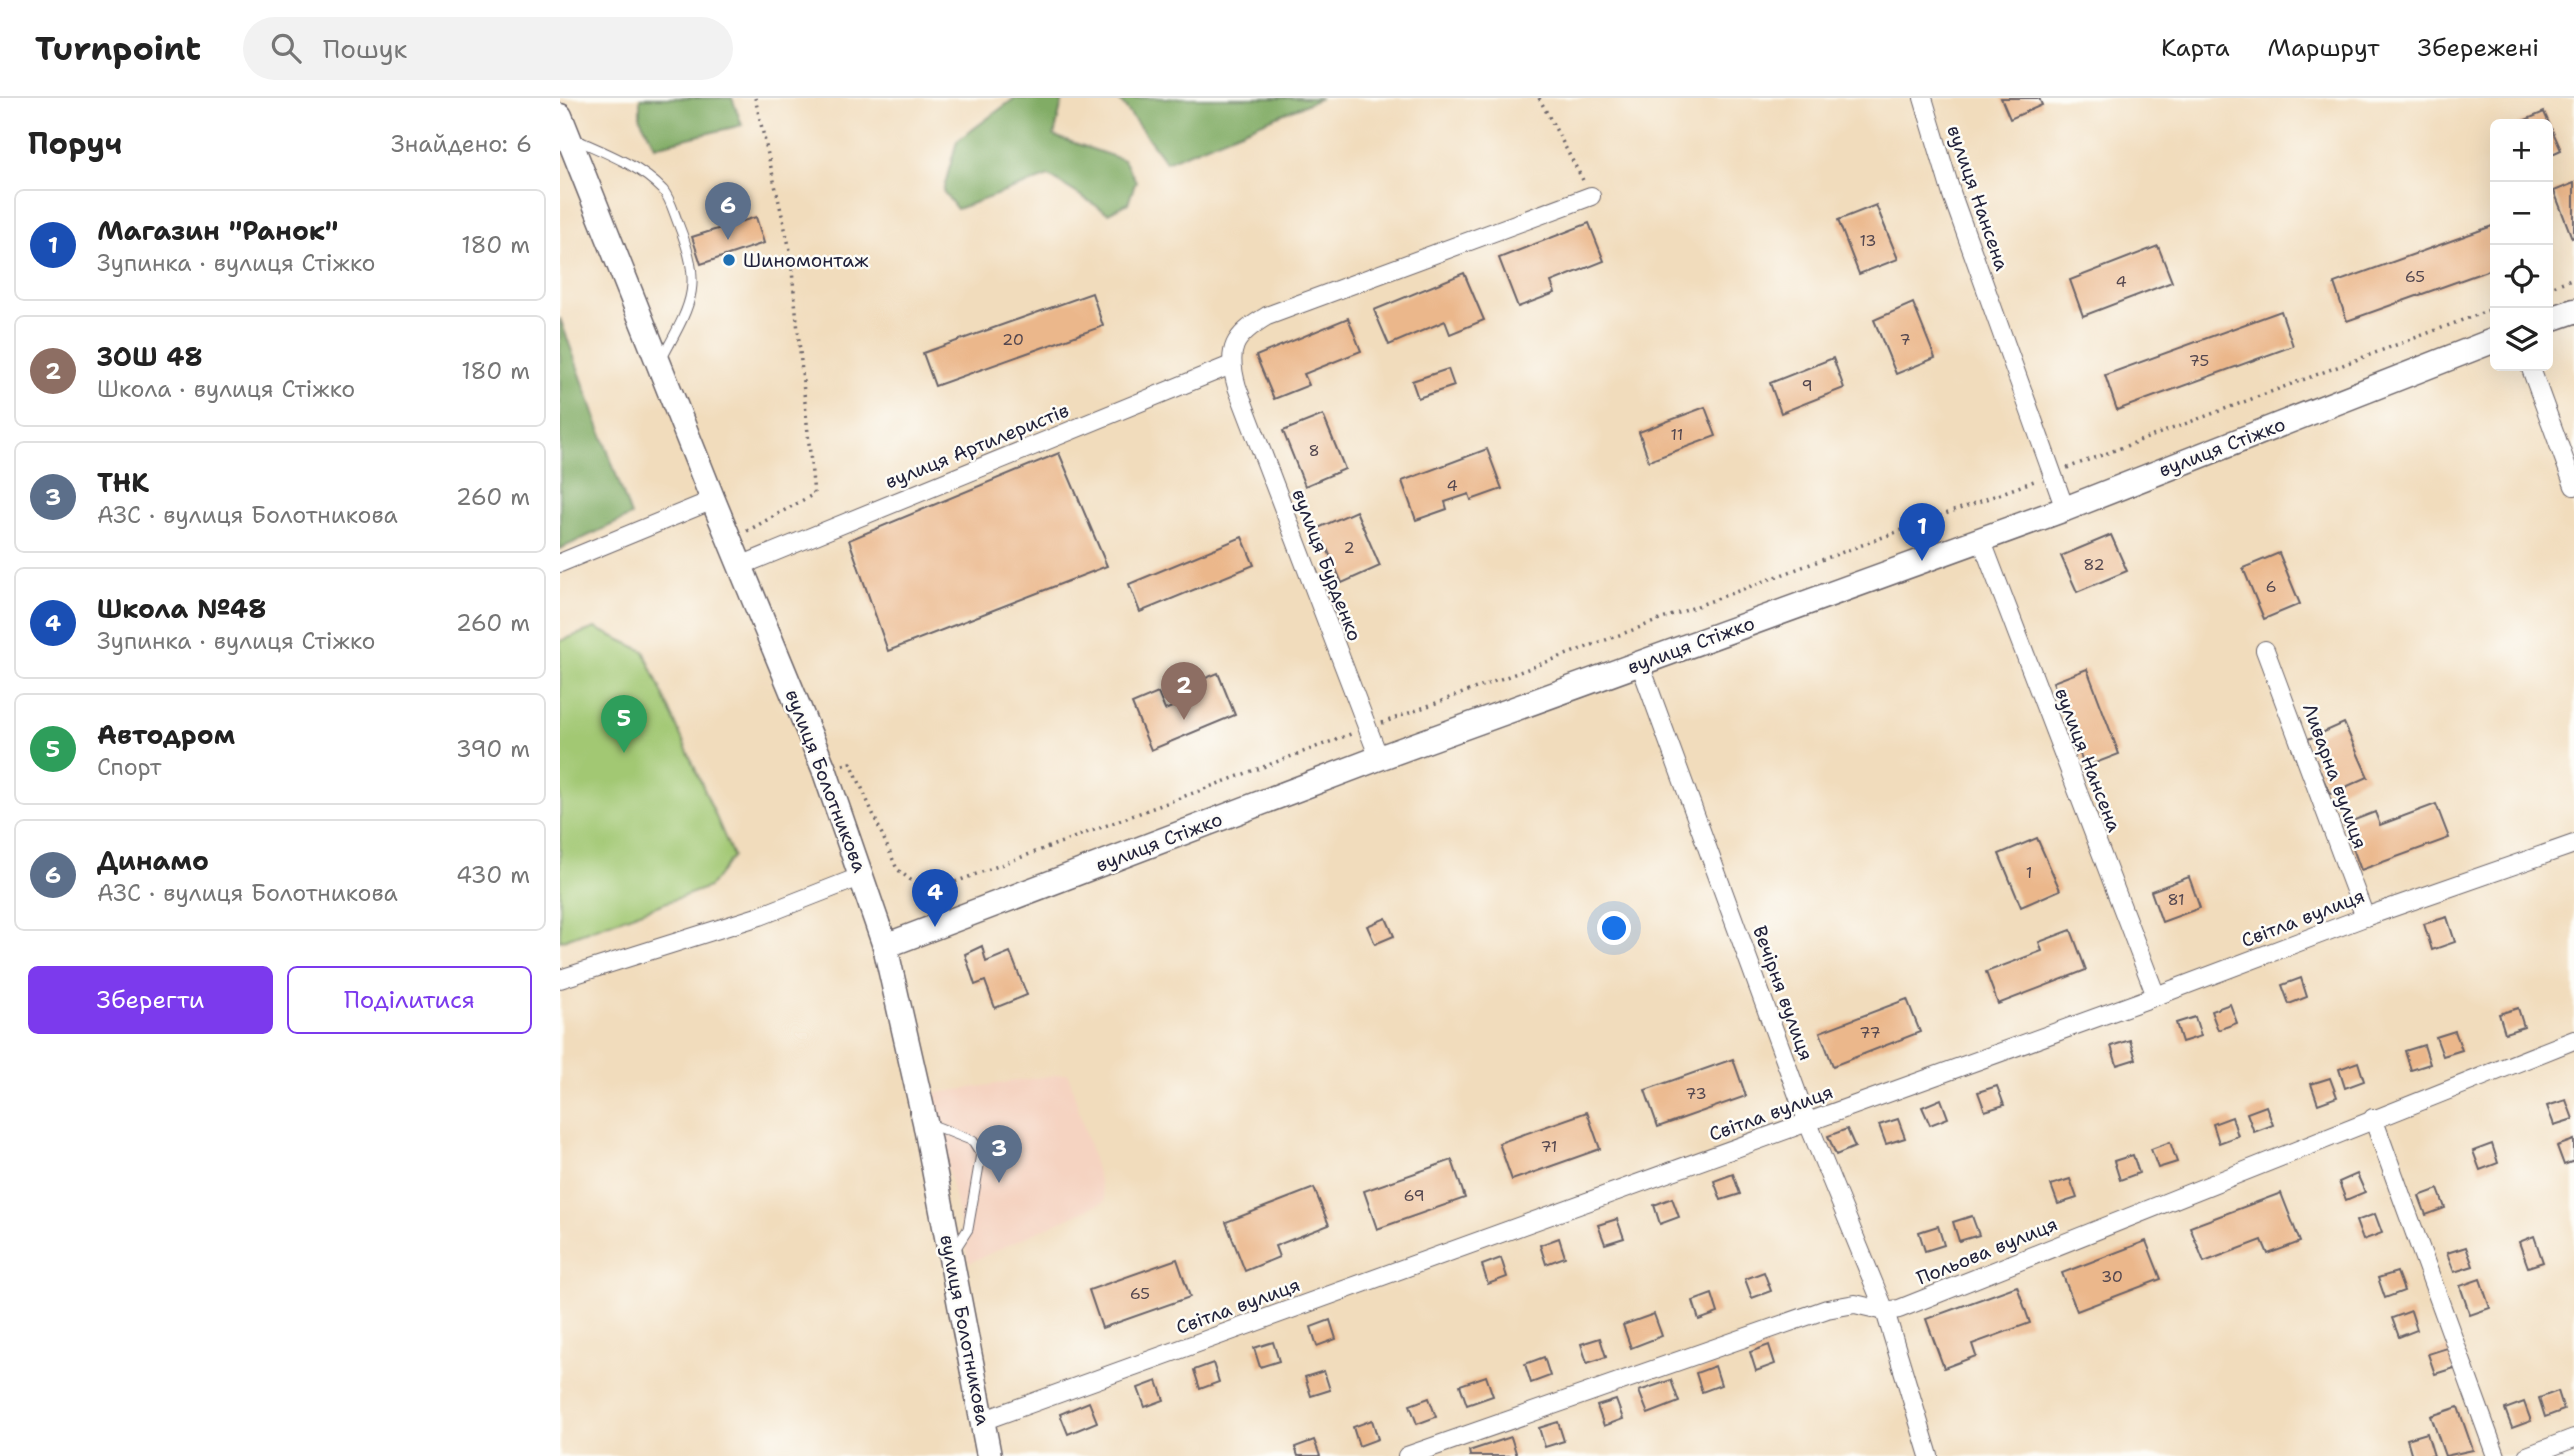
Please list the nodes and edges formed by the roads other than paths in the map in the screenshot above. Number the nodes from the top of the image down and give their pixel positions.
1 (1923, 98) edge
2 (564, 126) edge
3 (1591, 196) road end
4 (2574, 311) edge
5 (2553, 318) edge
6 (2490, 342) edge
7 (659, 363) junction
8 (1231, 365) junction
9 (2532, 371) edge
10 (2574, 486) edge
11 (713, 500) junction
12 (2065, 509) junction
13 (1981, 539) junction
14 (560, 563) edge
15 (740, 566) junction
16 (2265, 650) dead end
17 (1640, 664) junction
18 (1379, 758) junction
19 (2574, 844) edge
20 (862, 876) junction
21 (2365, 917) junction
22 (885, 946) junction
23 (560, 979) edge
24 (2156, 996) junction
25 (2574, 1040) edge
26 (2373, 1118) junction
27 (925, 1122) junction
28 (1808, 1123) junction
29 (951, 1256) junction
30 (1885, 1311) junction
31 (982, 1421) junction
32 (2574, 1438) edge
33 (989, 1456) edge
34 (1407, 1456) edge
35 (1929, 1456) edge
36 (2496, 1456) edge
37 (2527, 1456) edge

1 - 12 street, вулиця Нансена
2 - 7 street, вулиця Болотникова
2 - 7 lane
3 - 8 street
4 - 5 street
6 - 12 street, вулиця Стіжко
7 - 11 street, вулиця Болотникова
8 - 15 street, вулиця Артилеристів
8 - 18 street, вулиця Бурденко
9 - 10 street
11 - 14 street
11 - 15 street, вулиця Болотникова
12 - 13 street, вулиця Стіжко
13 - 17 street, вулиця Стіжко
13 - 24 street, вулиця Нансена
15 - 20 street, вулиця Болотникова
16 - 21 street, Ливарна вулиця
17 - 18 street, вулиця Стіжко
17 - 28 street, Вечірня вулиця
18 - 22 street, вулиця Стіжко
19 - 21 street, Світла вулиця
20 - 22 street, вулиця Болотникова
20 - 23 street
21 - 24 street, Світла вулиця
22 - 27 street, вулиця Болотникова
24 - 28 street, Світла вулиця
25 - 26 street, Польова вулиця
26 - 30 street, Польова вулиця
26 - 36 street
27 - 29 street, вулиця Болотникова
27 - 29 lane
28 - 30 street, Вечірня вулиця
28 - 31 street, Світла вулиця
29 - 31 street, вулиця Болотникова
30 - 34 street, Польова вулиця
30 - 35 street, Вечірня вулиця
31 - 33 street, вулиця Болотникова
32 - 37 street

